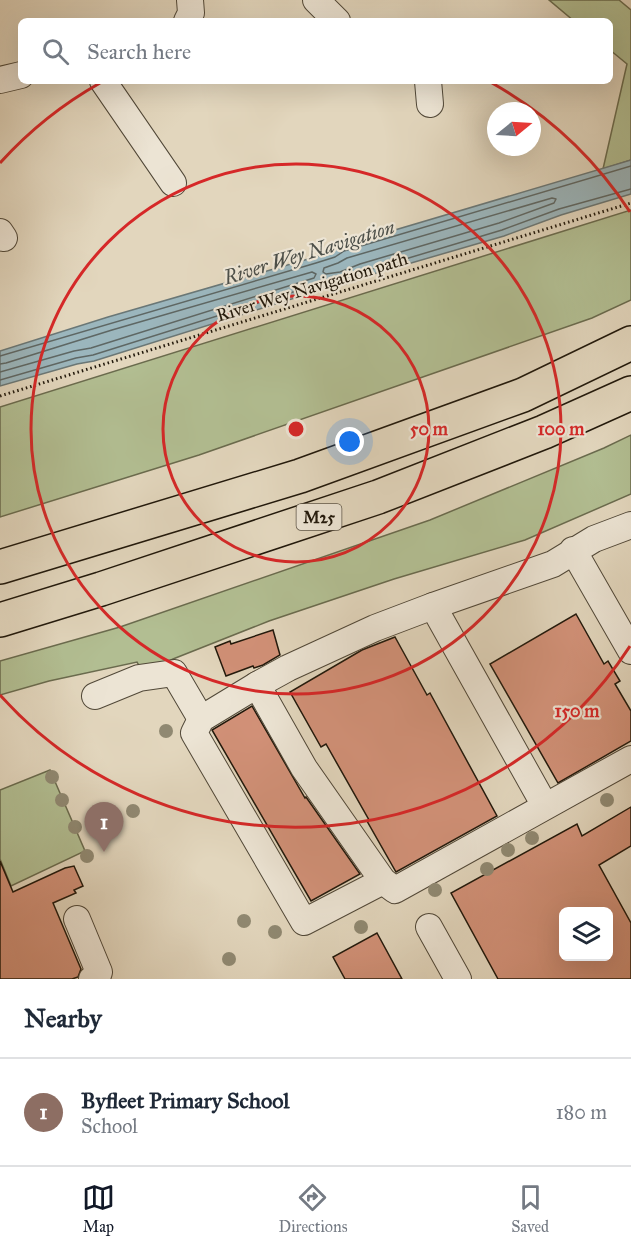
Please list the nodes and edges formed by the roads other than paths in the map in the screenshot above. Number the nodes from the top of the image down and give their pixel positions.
1 (190, 0) edge
2 (316, 0) edge
3 (188, 18) edge
4 (334, 18) edge
5 (18, 76) edge
6 (0, 80) edge
7 (106, 84) edge
8 (173, 183) dead end
9 (631, 343) edge
10 (631, 393) edge
11 (631, 525) edge
12 (573, 550) junction
13 (0, 567) edge
14 (433, 606) junction
15 (0, 620) edge
16 (628, 640) edge
17 (257, 685) junction
18 (95, 696) dead end
19 (201, 719) junction
20 (631, 759) edge
21 (544, 806) junction
22 (383, 881) junction
23 (77, 919) dead end
24 (429, 927) dead end
25 (92, 979) edge
26 (458, 979) edge

1 - 3 street
2 - 4 street
5 - 6 street
7 - 8 street
9 - 13 highway, M25
10 - 15 highway, M25
11 - 12 street
12 - 14 street
12 - 16 street
14 - 17 street
14 - 21 street
17 - 19 street
17 - 22 street
18 - 19 street
19 - 22 street
20 - 21 street
21 - 22 street
23 - 25 street
24 - 26 street

